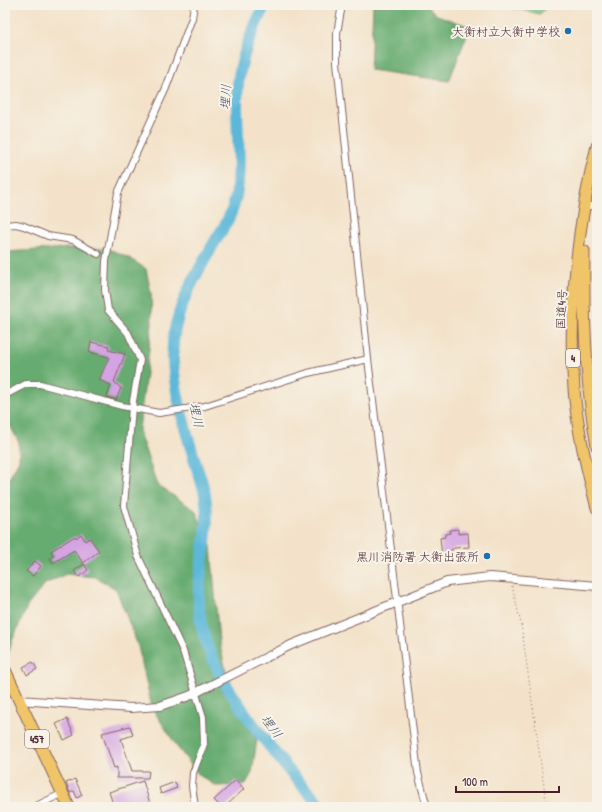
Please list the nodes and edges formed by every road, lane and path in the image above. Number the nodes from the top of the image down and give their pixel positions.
1 (194, 5) edge
2 (342, 5) edge
3 (597, 146) edge
4 (585, 206) junction
5 (597, 206) edge
6 (5, 225) edge
7 (98, 254) dead end
8 (368, 359) junction
9 (5, 395) edge
10 (132, 408) junction
11 (597, 446) edge
12 (597, 508) edge
13 (510, 578) junction
14 (597, 586) edge
15 (397, 601) junction
16 (5, 670) edge
17 (198, 691) junction
18 (19, 700) junction
19 (63, 793) junction
20 (34, 807) edge
21 (69, 807) edge
22 (195, 807) edge
23 (427, 807) edge
24 (547, 807) edge

1 - 10 street
2 - 8 street
3 - 4 highway, 国道4号 / 4
4 - 5 street
4 - 11 highway, 国道4号 / 4
4 - 12 highway, 国道4号 / 4
6 - 7 street
8 - 10 street
8 - 15 street
9 - 10 street
10 - 17 street
13 - 14 street
13 - 15 street
13 - 24 path
15 - 17 street
15 - 23 street
16 - 18 highway, 457
17 - 18 street
17 - 22 street
18 - 19 highway, 457
19 - 20 street
19 - 21 highway, 457

